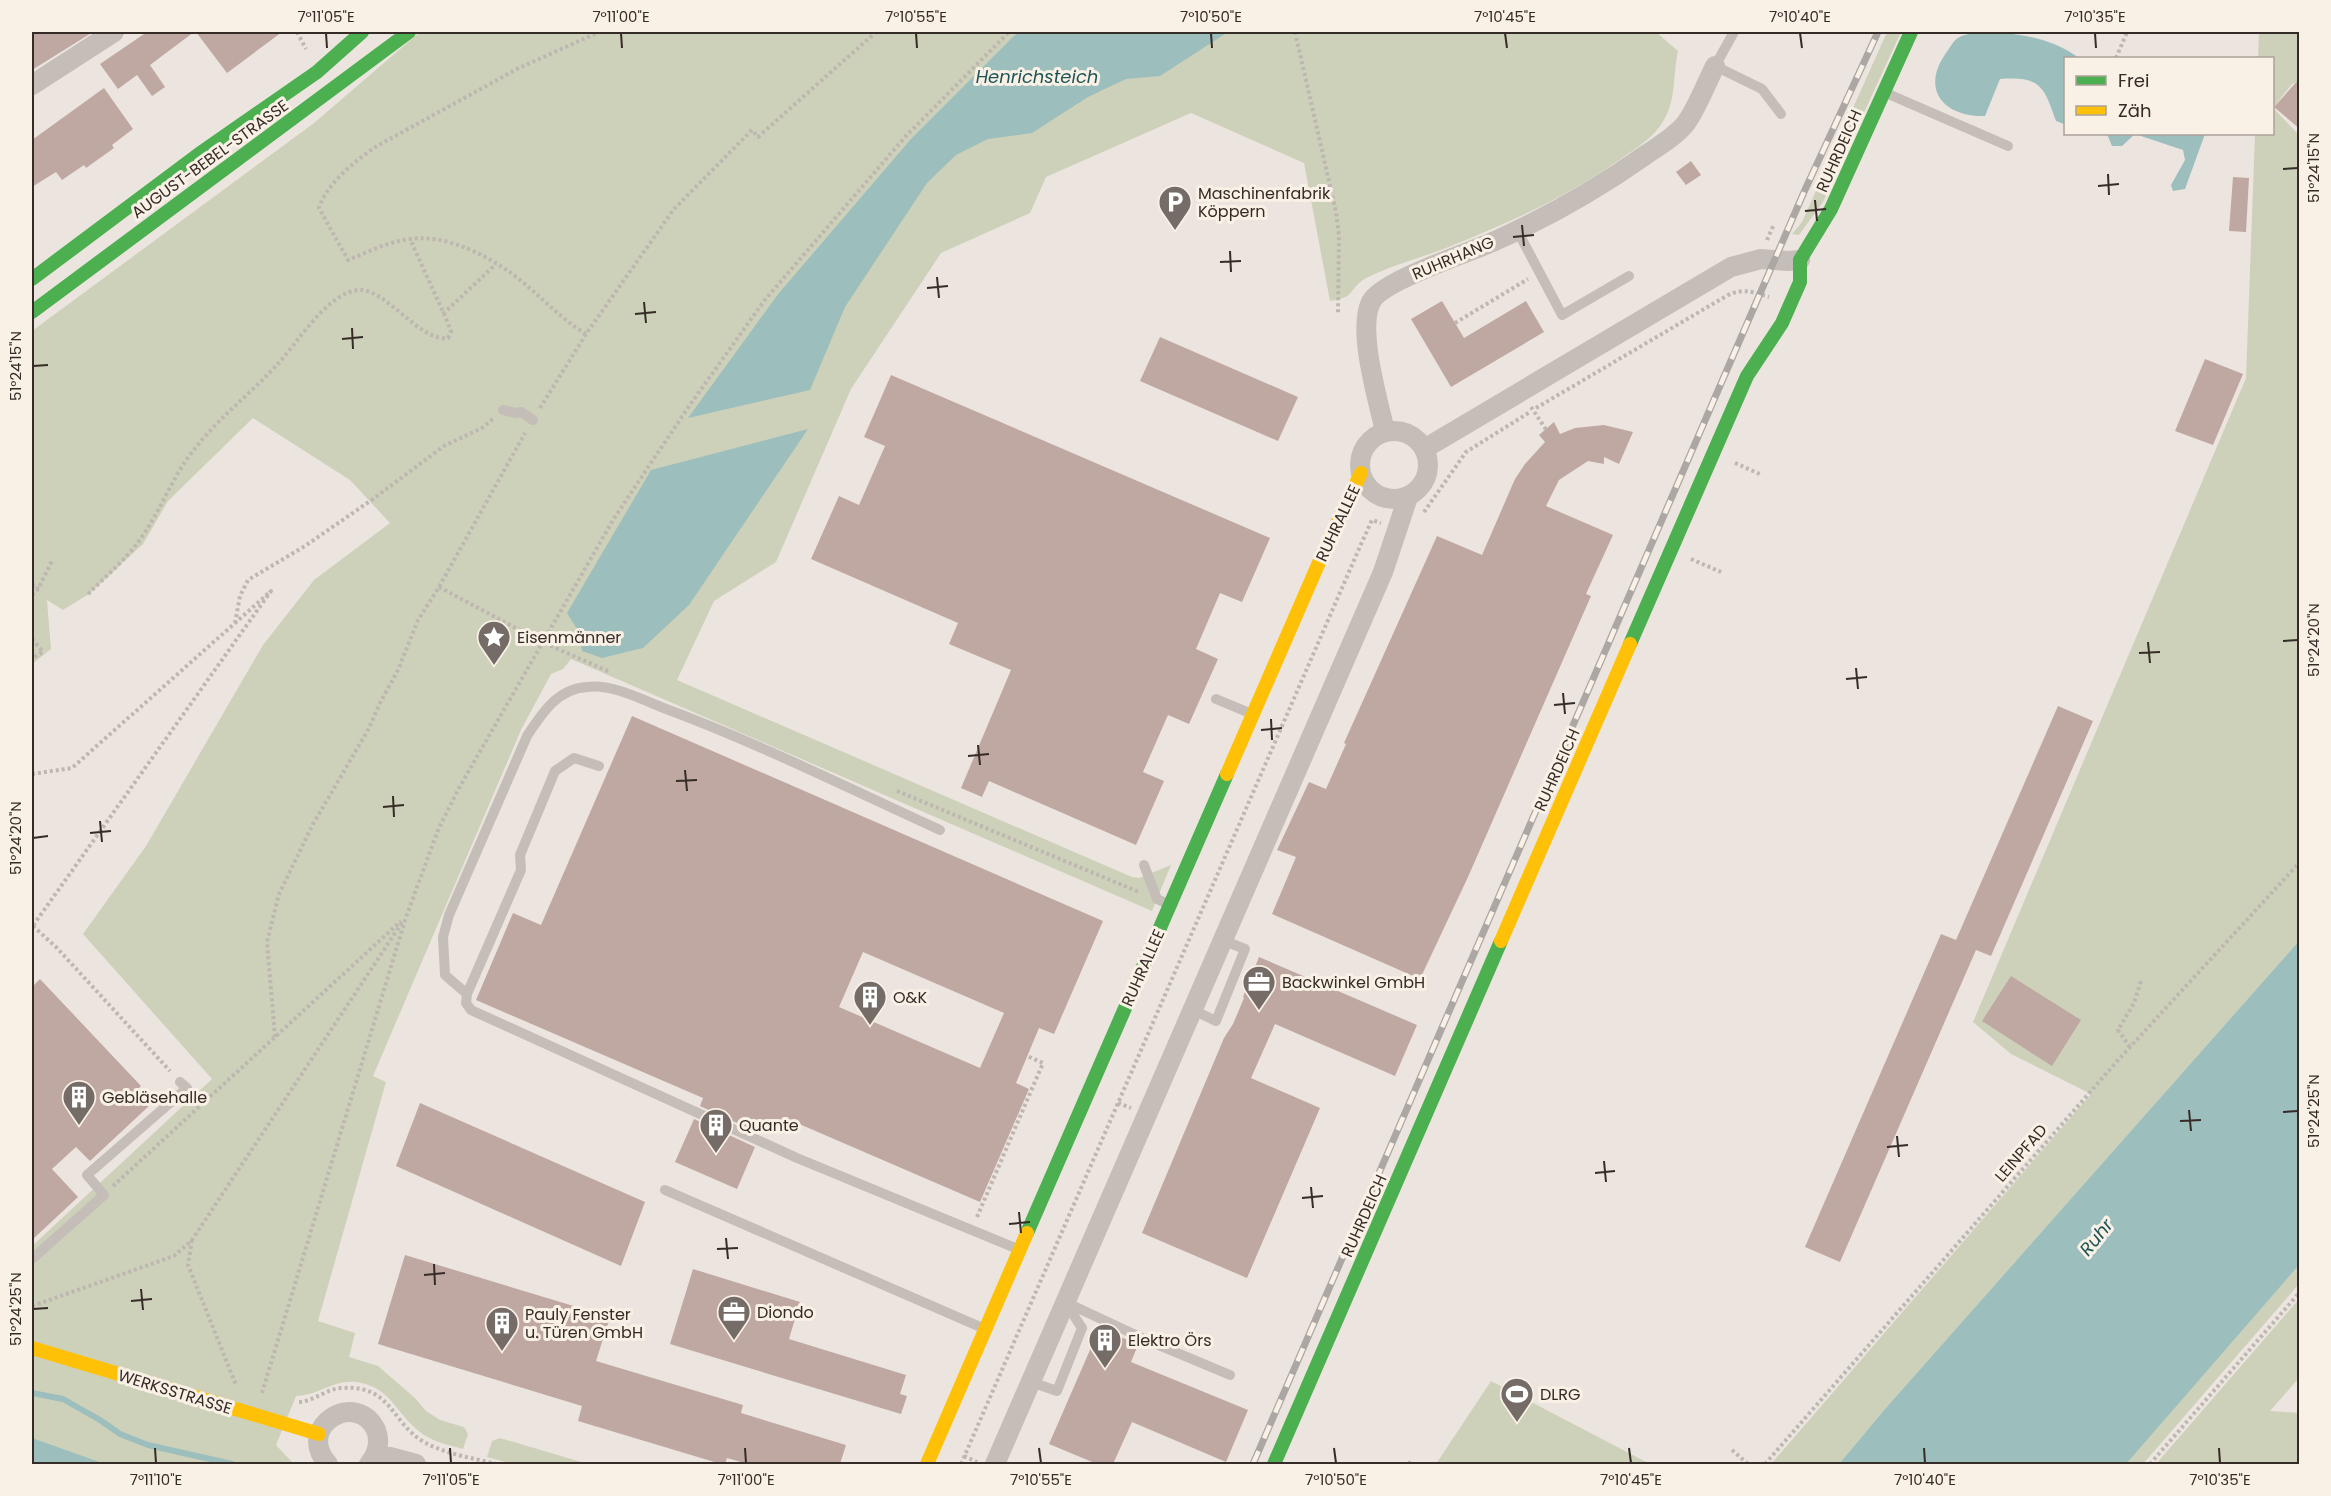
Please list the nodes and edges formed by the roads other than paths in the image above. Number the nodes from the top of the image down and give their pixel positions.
1 (362, 32) edge
2 (409, 32) edge
3 (1734, 32) edge
4 (1911, 32) edge
5 (109, 33) edge
6 (1715, 66) junction
7 (32, 85) edge
8 (1883, 91) junction
9 (1781, 114) dead end
10 (2008, 146) dead end
11 (1517, 230) junction
12 (1800, 260) junction
13 (1629, 276) dead end
14 (32, 279) edge
15 (32, 312) edge
16 (503, 410) road end
17 (533, 420) road end
18 (1385, 431) junction
19 (1424, 449) junction
20 (1360, 472) junction
21 (1408, 497) junction
22 (1216, 699) dead end
23 (1253, 714) junction
24 (599, 766) dead end
25 (940, 830) dead end
26 (1144, 865) dead end
27 (1171, 905) junction
28 (467, 994) junction
29 (180, 1082) road end
30 (665, 1190) dead end
31 (1020, 1251) junction
32 (32, 1259) edge
33 (1065, 1302) junction
34 (985, 1330) junction
35 (32, 1348) edge
36 (1230, 1376) dead end
37 (1031, 1382) junction
38 (319, 1434) junction
39 (372, 1460) edge
40 (328, 1464) edge
41 (416, 1464) edge
42 (927, 1464) edge
43 (995, 1464) edge
44 (1274, 1464) edge

1 - 14 street, AUGUST-BEBEL-STRASSE
2 - 15 street, AUGUST-BEBEL-STRASSE
3 - 6 lane
4 - 8 street, RUHRDEICH
5 - 7 street
6 - 9 lane
6 - 11 street, RUHRHANG
8 - 10 lane
8 - 12 street, RUHRDEICH
11 - 13 lane
11 - 18 street, RUHRHANG
12 - 19 street
12 - 44 street, RUHRDEICH
16 - 17 lane
18 - 19 street
18 - 20 street, RUHRALLEE
19 - 21 street
20 - 21 street, RUHRALLEE
20 - 23 street, RUHRALLEE
21 - 33 street
22 - 23 lane
23 - 27 street, RUHRALLEE
24 - 28 lane
25 - 28 lane
26 - 27 lane
27 - 31 street, RUHRALLEE
28 - 31 lane
29 - 32 lane
30 - 34 lane
31 - 34 street, RUHRALLEE
33 - 36 lane
33 - 37 street
33 - 37 lane
34 - 42 street, RUHRALLEE
35 - 38 street, WERKSSTRASSE
37 - 43 street
38 - 39 street
38 - 40 street
39 - 41 street

